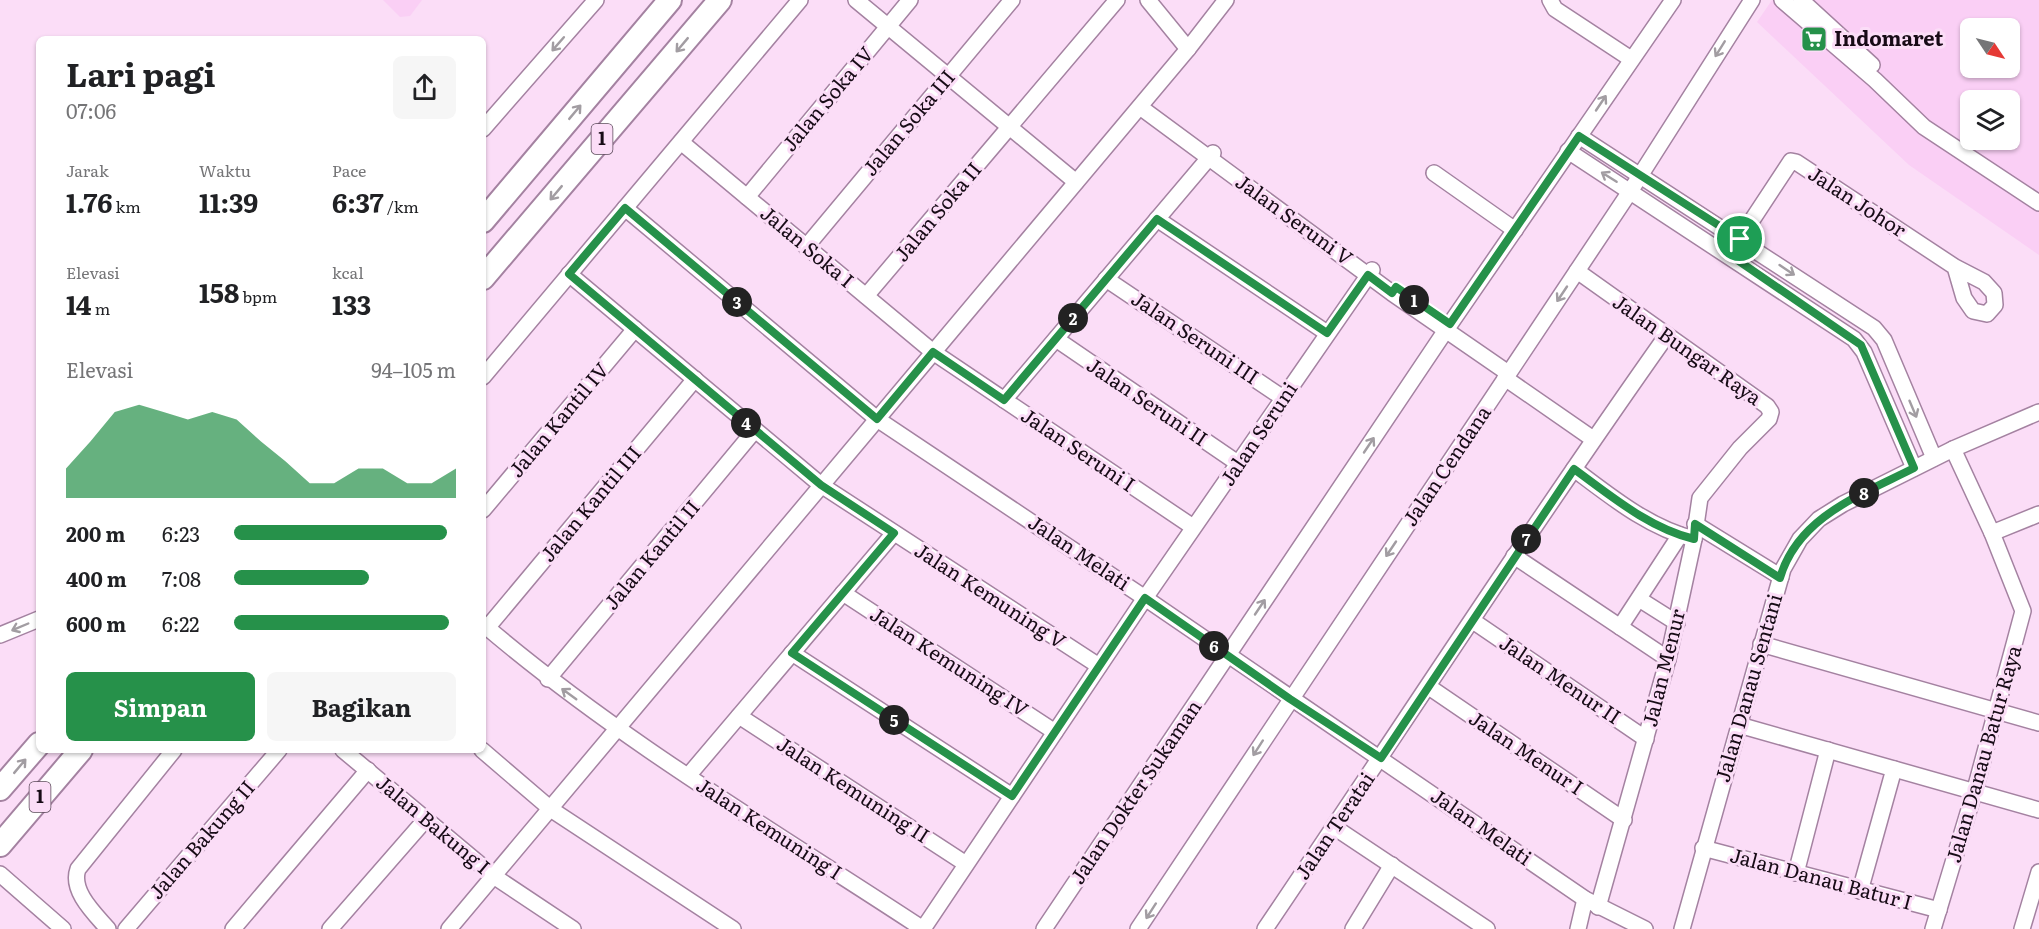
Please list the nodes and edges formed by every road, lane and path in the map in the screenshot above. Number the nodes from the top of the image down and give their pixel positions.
1 (596, 0) edge
2 (670, 0) edge
3 (720, 0) edge
4 (800, 0) edge
5 (856, 0) edge
6 (910, 0) edge
7 (1012, 0) edge
8 (1117, 0) edge
9 (1148, 0) edge
10 (1226, 0) edge
11 (1550, 0) edge
12 (1673, 0) edge
13 (1752, 0) edge
14 (1782, 0) edge
15 (1801, 0) edge
16 (888, 27) junction
17 (1188, 49) junction
18 (1631, 59) junction
19 (948, 76) junction
20 (1142, 104) junction
21 (486, 126) edge
22 (1010, 127) junction
23 (1579, 136) junction
24 (681, 142) junction
25 (1568, 151) junction
26 (1211, 155) junction
27 (1987, 163) junction
28 (1434, 173) dead end
29 (1640, 175) junction
30 (1076, 182) junction
31 (1631, 190) junction
32 (2039, 192) edge
33 (747, 197) junction
34 (2039, 203) edge
35 (1691, 207) junction
36 (625, 208) junction
37 (486, 217) edge
38 (1157, 219) junction
39 (1680, 223) junction
40 (1515, 230) junction
41 (1740, 239) junction
42 (806, 247) junction
43 (1730, 255) junction
44 (1955, 267) dead end
45 (1577, 272) junction
46 (1370, 273) junction
47 (486, 274) edge
48 (569, 274) junction
49 (1106, 279) junction
50 (866, 296) junction
51 (1448, 327) junction
52 (635, 329) junction
53 (1327, 333) junction
54 (1667, 335) junction
55 (1056, 339) junction
56 (933, 352) junction
57 (486, 373) edge
58 (1509, 373) junction
59 (695, 379) junction
60 (1284, 398) junction
61 (1004, 400) junction
62 (2039, 412) edge
63 (877, 419) junction
64 (756, 430) junction
65 (1593, 439) junction
66 (1953, 449) junction
67 (1934, 458) junction
68 (1239, 464) junction
69 (1914, 468) junction
70 (1574, 469) junction
71 (821, 485) junction
72 (486, 506) edge
73 (2039, 514) edge
74 (1193, 527) junction
75 (894, 533) junction
76 (1690, 533) junction
77 (1992, 533) junction
78 (1514, 556) junction
79 (1780, 578) junction
80 (843, 593) junction
81 (1145, 598) junction
82 (1639, 599) junction
83 (36, 620) edge
84 (1473, 621) junction
85 (1677, 623) junction
86 (486, 625) edge
87 (486, 627) edge
88 (1620, 627) junction
89 (0, 635) edge
90 (1761, 644) junction
91 (792, 653) junction
92 (1228, 656) junction
93 (1668, 659) junction
94 (1099, 666) junction
95 (548, 679) junction
96 (1429, 687) junction
97 (1290, 699) junction
98 (1996, 709) junction
99 (739, 716) junction
100 (2039, 723) edge
101 (1739, 725) junction
102 (616, 729) junction
103 (1055, 732) junction
104 (1646, 739) junction
105 (36, 747) edge
106 (1828, 750) junction
107 (78, 753) edge
108 (172, 753) edge
109 (276, 753) edge
110 (347, 753) edge
111 (486, 753) edge
112 (1381, 758) junction
113 (1894, 769) junction
114 (368, 771) junction
115 (688, 776) junction
116 (0, 789) edge
117 (1974, 793) junction
118 (1012, 796) junction
119 (552, 810) junction
120 (2039, 810) edge
121 (426, 819) junction
122 (1624, 820) junction
123 (1334, 827) junction
124 (0, 844) edge
125 (1703, 848) junction
126 (966, 864) junction
127 (1392, 866) junction
128 (2039, 872) edge
129 (1796, 873) junction
130 (0, 874) edge
131 (495, 877) junction
132 (1860, 891) junction
133 (1592, 903) junction
134 (1939, 910) junction
135 (565, 927) edge
136 (63, 929) edge
137 (108, 929) edge
138 (126, 929) edge
139 (233, 929) edge
140 (330, 929) edge
141 (449, 929) edge
142 (733, 929) edge
143 (923, 929) edge
144 (1044, 929) edge
145 (1138, 929) edge
146 (1265, 929) edge
147 (1353, 929) edge
148 (1487, 929) edge
149 (1578, 929) edge
150 (1645, 929) edge
151 (1682, 929) edge
152 (1933, 929) edge
153 (2022, 929) edge

1 -> 21 street
37 -> 2 highway, 1
3 -> 47 highway, 1
4 - 24 street
5 - 16 street
6 - 16 street, Jalan Soka IV
7 - 19 street, Jalan Soka III
8 - 22 street, Jalan Soka II
9 - 17 street
10 - 17 street
11 - 18 street
12 - 18 street
13 -> 29 street, Jalan Cendana
14 - 27 street
15 - 27 street
16 - 19 street
16 - 33 street, Jalan Soka IV
17 - 20 street
23 -> 18 street
19 - 22 street
19 - 42 street, Jalan Soka III
20 - 26 street, Jalan Seruni V
20 - 30 street
22 - 30 street
22 - 50 street, Jalan Soka II
23 - 25 street
23 - 29 street
24 - 33 street, Jalan Soka I
24 - 36 street
31 -> 25 street
25 - 40 street
26 - 38 street
26 - 46 street, Jalan Seruni V
27 - 32 street
27 - 34 street
28 - 40 street
29 - 31 street, Jalan Cendana
29 - 35 street
30 - 56 street
31 - 39 street
31 - 45 street, Jalan Cendana
33 - 42 street, Jalan Soka I
35 - 39 street
35 - 41 street
36 - 48 street
36 - 63 street, Jalan Melati
38 - 49 street
38 - 53 street
39 - 43 street
40 - 51 street
41 - 43 street, Jalan Johor
41 - 44 street, Jalan Johor
41 -> 67 street
42 - 50 street, Jalan Soka I
43 - 69 street
45 - 54 street, Jalan Bungar Raya
45 -> 58 street, Jalan Cendana
46 - 51 street, Jalan Seruni V
46 - 53 street, Jalan Seruni
48 - 52 street, Jalan Kemuning V
48 - 57 street
49 - 55 street
49 - 60 street, Jalan Seruni III
50 - 56 street, Jalan Soka I
51 - 58 street, Jalan Seruni V
92 -> 51 street
52 - 59 street, Jalan Kemuning V
52 - 72 street, Jalan Kantil IV
53 - 60 street, Jalan Seruni
54 - 65 street, Jalan Teratai
54 - 76 street, Jalan Bungar Raya
55 - 61 street
55 - 68 street, Jalan Seruni II
56 - 61 street, Jalan Seruni I
56 - 63 street
58 - 65 street, Jalan Seruni V
58 -> 97 street, Jalan Cendana
59 - 64 street, Jalan Kemuning V
59 - 86 street, Jalan Kantil III
60 - 68 street, Jalan Seruni
61 - 74 street, Jalan Seruni I
62 - 66 street, Jalan Danau Sentani
63 - 71 street
63 - 81 street, Jalan Melati
64 - 71 street, Jalan Kemuning V
64 - 95 street, Jalan Kantil II
65 - 70 street, Jalan Teratai
66 - 67 street, Jalan Danau Sentani
66 - 77 street, Jalan Danau Batur Raya
67 - 69 street, Jalan Danau Sentani
68 - 74 street, Jalan Seruni
69 - 79 street, Jalan Danau Sentani
70 - 76 street
70 - 78 street, Jalan Teratai
71 - 75 street, Jalan Kemuning V
71 - 102 street
73 - 77 street
74 - 81 street, Jalan Seruni
75 - 80 street
75 - 94 street, Jalan Kemuning V
76 - 79 street
76 - 82 street
76 - 85 street, Jalan Menur
77 - 98 street, Jalan Danau Batur Raya
78 - 84 street, Jalan Teratai
78 - 88 street
79 - 90 street, Jalan Danau Sentani
80 - 91 street
80 - 103 street, Jalan Kemuning IV
81 - 92 street, Jalan Melati
81 - 94 street, Jalan Seruni
82 - 85 street
82 - 88 street
83 -> 89 street
84 - 96 street, Jalan Teratai
84 - 104 street, Jalan Menur II
85 - 93 street, Jalan Menur
87 - 95 street, Jalan Kemuning I
88 - 93 street
90 - 98 street
90 - 101 street, Jalan Danau Sentani
91 - 99 street
91 - 118 street
92 - 97 street, Jalan Melati
92 - 144 street, Jalan Dokter Sukaman
93 - 104 street, Jalan Menur
94 - 103 street, Jalan Seruni
102 -> 95 street, Jalan Kemuning I
96 - 112 street, Jalan Teratai
96 - 122 street, Jalan Menur I
97 - 112 street, Jalan Melati
97 -> 145 street, Jalan Cendana
98 - 100 street
98 - 117 street, Jalan Danau Batur Raya
99 - 115 street
99 - 126 street, Jalan Kemuning II
101 - 106 street
101 - 125 street, Jalan Danau Sentani
102 - 115 street, Jalan Kemuning I
102 - 119 street
103 - 118 street, Jalan Seruni
104 - 122 street, Jalan Menur
116 -> 105 highway, 1
106 - 113 street
106 - 129 street
107 - 124 highway, 1
108 - 137 street
109 - 138 street, Jalan Bakung II
110 - 114 street, Jalan Bakung I
111 - 119 street
112 - 123 street, Jalan Teratai
112 - 133 street, Jalan Melati
113 - 117 street
113 - 132 street
114 - 121 street, Jalan Bakung I
114 - 139 street
115 - 143 street, Jalan Kemuning I
117 - 120 street
117 - 134 street, Jalan Danau Batur Raya
118 - 126 street, Jalan Seruni
119 - 131 street
119 - 142 street
121 - 131 street, Jalan Bakung I
121 - 140 street
122 - 133 street, Jalan Menur
123 - 127 street
123 - 146 street, Jalan Teratai
125 - 129 street, Jalan Danau Batur I
125 - 151 street, Jalan Danau Sentani
126 - 143 street, Jalan Seruni
127 - 147 street
127 - 148 street
128 - 153 street
129 - 132 street, Jalan Danau Batur I
130 - 136 street
131 - 135 street, Jalan Bakung I
131 - 141 street
132 - 134 street, Jalan Danau Batur I
133 - 149 street, Jalan Menur
133 - 150 street, Jalan Melati
134 - 152 street, Jalan Danau Batur Raya

